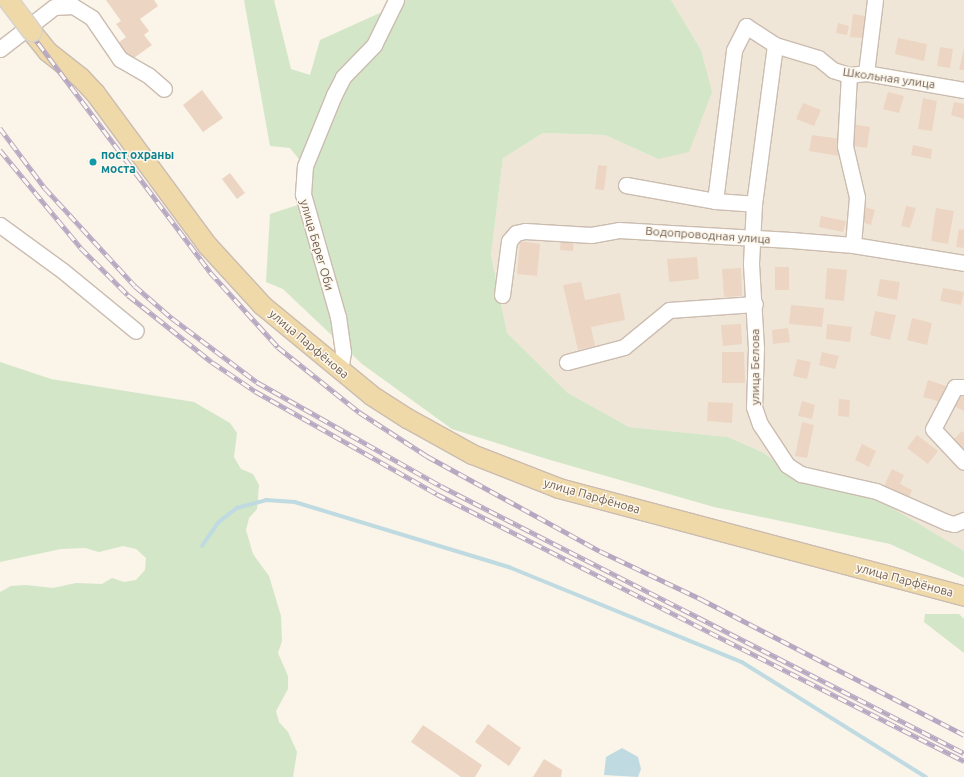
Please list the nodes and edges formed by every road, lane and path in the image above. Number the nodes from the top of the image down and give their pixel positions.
1 (8, 0) edge
2 (396, 0) edge
3 (875, 0) edge
4 (775, 45) junction
5 (0, 49) edge
6 (866, 73) junction
7 (849, 75) junction
8 (164, 89) dead end
9 (964, 90) edge
10 (626, 185) dead end
11 (715, 201) junction
12 (754, 204) junction
13 (0, 225) edge
14 (752, 239) junction
15 (852, 245) junction
16 (964, 263) edge
17 (502, 294) dead end
18 (755, 304) junction
19 (136, 331) dead end
20 (567, 362) dead end
21 (340, 371) junction
22 (964, 387) edge
23 (964, 462) edge
24 (964, 520) edge
25 (964, 596) edge

1 - 21 main road, улица Парфёнова, bridge
2 - 21 street, улица Берег Оби
3 - 6 street
4 - 7 street, Школьная улица
4 - 11 street
4 - 12 street, улица Белова
5 - 8 street
6 - 7 street, Школьная улица
6 - 9 street, Школьная улица
7 - 15 street
10 - 11 street
11 - 12 street
12 - 14 street, улица Белова
13 - 19 street
14 - 15 street, Водопроводная улица
14 - 17 street, Водопроводная улица
14 - 18 street, улица Белова
15 - 16 street, Водопроводная улица
18 - 20 street
18 - 24 street, улица Белова
21 - 25 main road, улица Парфёнова
22 - 23 street

